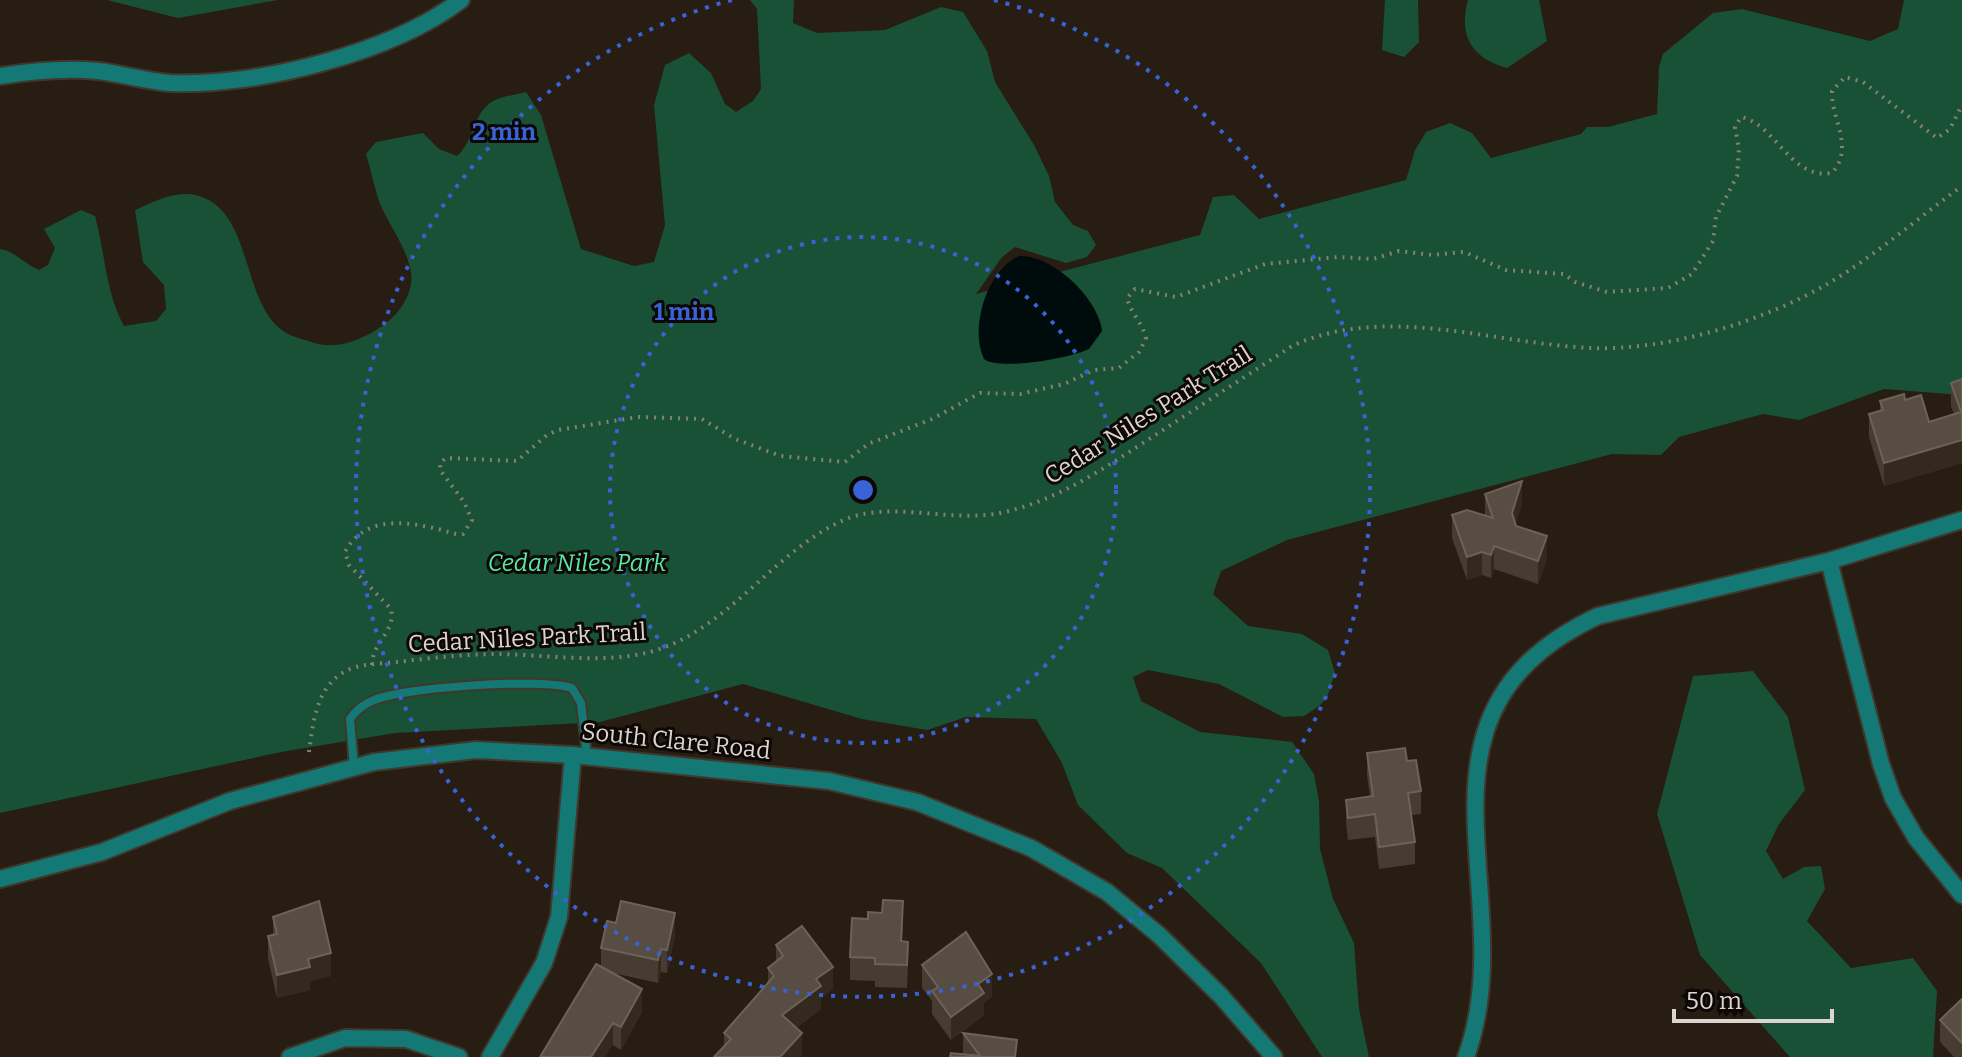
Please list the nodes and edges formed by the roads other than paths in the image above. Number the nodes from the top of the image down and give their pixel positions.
1 (461, 0) edge
2 (0, 76) edge
3 (1962, 520) edge
4 (1829, 561) junction
5 (580, 756) junction
6 (354, 767) junction
7 (0, 879) edge
8 (1959, 884) edge
9 (290, 1057) edge
10 (459, 1057) edge
11 (490, 1057) edge
12 (1274, 1057) edge
13 (1467, 1057) edge

1 - 2 street
3 - 4 street
4 - 8 street
4 - 13 street
5 - 6 street, South Clare Road
5 - 6 lane
5 - 11 street
5 - 12 street, South Clare Road
6 - 7 street, South Clare Road
9 - 10 street

